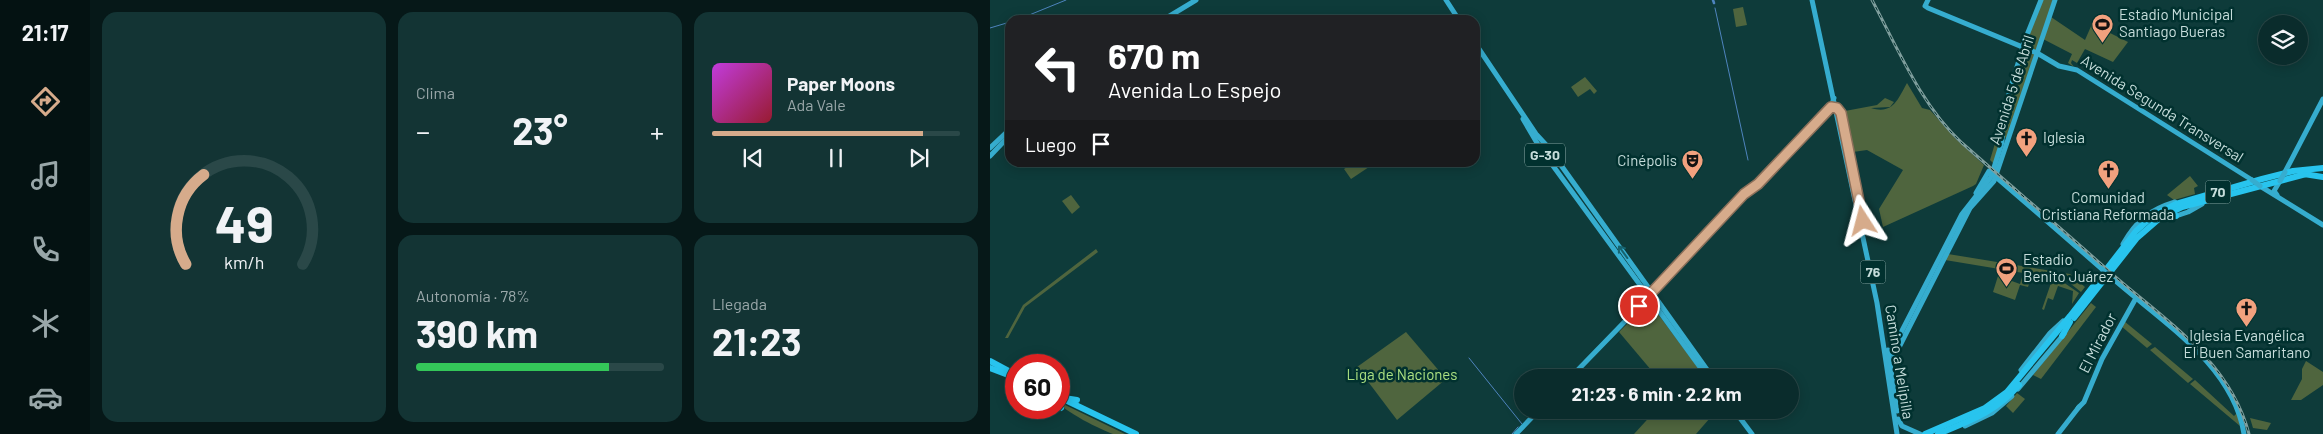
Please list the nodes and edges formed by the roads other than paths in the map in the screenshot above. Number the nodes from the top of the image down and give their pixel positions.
1 (1196, 0) edge
2 (1446, 0) edge
3 (1814, 0) edge
4 (1928, 0) edge
5 (2041, 0) edge
6 (2055, 0) edge
7 (1172, 15) edge
8 (1456, 15) edge
9 (2023, 47) junction
10 (1480, 50) edge
11 (2037, 53) junction
12 (1834, 87) junction
13 (2323, 99) edge
14 (1518, 107) junction
15 (2007, 108) junction
16 (1834, 109) junction
17 (2017, 114) junction
18 (1005, 134) edge
19 (1005, 141) edge
20 (990, 148) edge
21 (1545, 148) junction
22 (990, 156) edge
23 (2323, 168) edge
24 (2285, 170) junction
25 (2304, 174) junction
26 (1994, 175) junction
27 (2323, 178) edge
28 (2252, 180) junction
29 (2279, 181) junction
30 (2261, 186) junction
31 (2168, 204) junction
32 (2176, 216) junction
33 (2148, 219) junction
34 (2156, 220) junction
35 (1862, 221) junction
36 (2323, 224) edge
37 (1944, 256) junction
38 (1638, 272) junction
39 (1632, 276) junction
40 (1650, 295) junction
41 (2136, 298) junction
42 (1669, 314) junction
43 (1663, 318) junction
44 (2070, 322) junction
45 (2062, 336) junction
46 (2045, 340) junction
47 (1891, 346) junction
48 (2038, 355) junction
49 (990, 361) edge
50 (1888, 365) junction
51 (990, 367) edge
52 (1579, 369) edge
53 (1701, 369) edge
54 (1707, 369) edge
55 (1005, 370) edge
56 (1005, 373) edge
57 (1070, 399) edge
58 (1077, 400) dead end
59 (1070, 403) edge
60 (1070, 404) edge
61 (1969, 415) junction
62 (1531, 419) edge
63 (1742, 419) edge
64 (1898, 420) junction
65 (1950, 420) junction
66 (1517, 433) edge
67 (1898, 433) edge
68 (1129, 434) edge
69 (1136, 434) edge
70 (1753, 434) edge
71 (1910, 434) edge
72 (1920, 434) edge
73 (1925, 434) edge
74 (1938, 434) edge
75 (1944, 434) edge
76 (2058, 434) edge
77 (2244, 434) edge

1 - 7 main road
2 - 8 main road
3 - 12 main road, Camino a Melipilla / 76
4 - 9 main road, Avenida Segunda Transversal
5 - 9 main road
6 - 11 main road, Avenida 5 de Abril
9 - 11 main road, Avenida Segunda Transversal
9 - 15 main road
10 - 14 main road, G-30
11 - 17 main road, Avenida 5 de Abril
11 - 28 main road, Avenida Segunda Transversal
12 - 16 main road, Camino a Melipilla / 76
12 - 16 main road
12 - 16 main road, Camino a Melipilla / 76
13 - 24 main road
14 - 21 main road, G-30
14 - 21 main road, G-30
15 - 17 main road
15 - 26 main road
16 - 35 main road, Camino a Melipilla / 76
16 - 40 main road
17 - 26 main road, Avenida 5 de Abril
18 - 20 main road
19 - 22 main road
38 -> 21 main road, G-30
21 - 39 main road, G-30
23 - 24 main road
23 - 25 highway, 70
23 - 33 highway, 70
24 - 28 main road
24 - 29 main road, bridge
25 - 27 highway
25 - 34 highway, 70
26 - 37 main road
26 - 37 main road, Avenida 5 de Abril
26 - 41 main road, bridge
27 - 29 main road
28 - 30 main road, Avenida Segunda Transversal, bridge
28 - 31 main road
29 - 30 main road
29 - 36 main road, Avenida Segunda Transversal
30 - 32 main road
30 - 36 main road, Avenida Segunda Transversal
31 - 33 highway
31 - 46 main road
32 - 34 highway
32 - 45 main road
33 - 48 highway, 70
34 - 44 highway, 70
35 - 47 main road, Camino a Melipilla / 76
35 - 50 main road, Camino a Melipilla / 76
37 - 47 main road
37 - 50 main road
38 - 39 main road
38 - 40 main road, G-30
39 - 40 main road, G-30
40 - 42 main road, G-30
40 - 43 main road, G-30
40 - 52 main road
41 - 76 main road, El Mirador
41 - 77 main road
42 - 43 main road
42 - 54 main road, G-30
43 - 53 main road, G-30
44 - 45 highway
44 - 74 highway, 70
45 - 75 main road
46 - 48 highway
46 - 65 main road
47 - 50 main road, Camino a Melipilla / 76
48 - 61 highway, 70
49 - 55 highway
50 - 64 main road, Camino a Melipilla / 76
50 - 67 main road, Camino a Melipilla / 76
51 - 56 highway
57 - 58 highway
59 - 69 highway
60 - 68 highway
61 - 65 highway
61 - 73 highway, 70
62 - 66 main road
63 - 70 main road
64 - 67 main road, Camino a Melipilla / 76
64 - 72 main road
65 - 72 main road
67 - 71 main road

